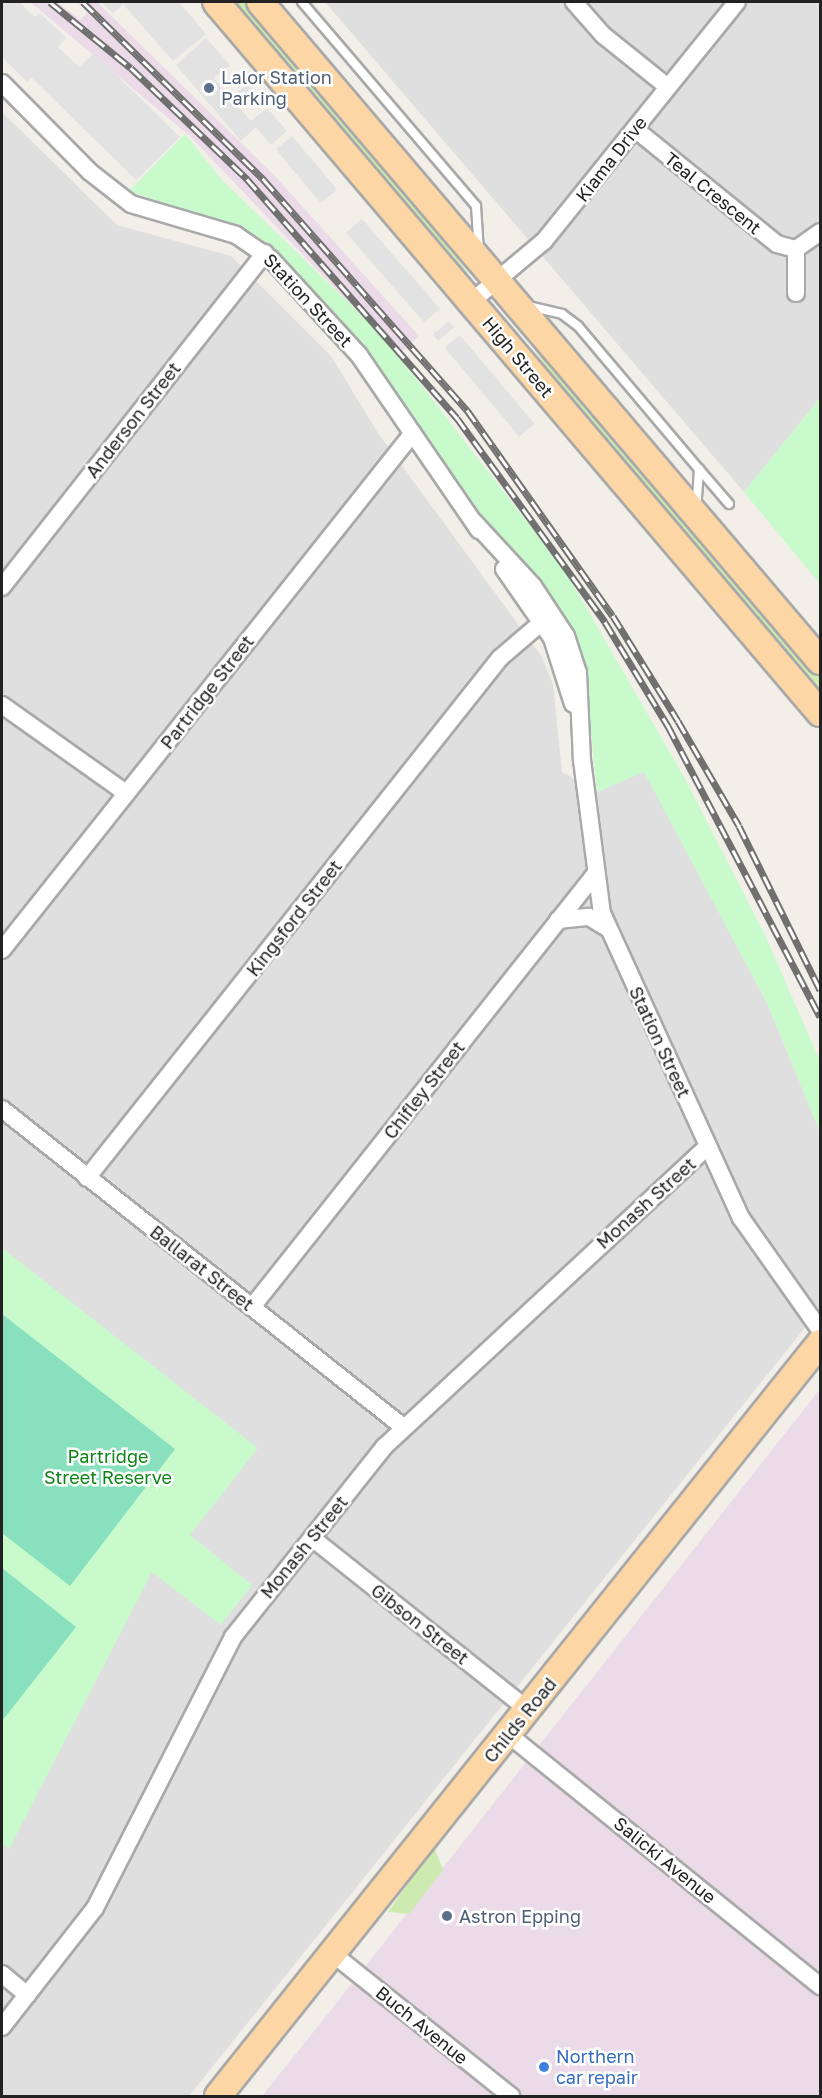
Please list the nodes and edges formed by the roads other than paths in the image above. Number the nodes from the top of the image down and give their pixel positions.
1 (216, 2) edge
2 (260, 2) edge
3 (302, 2) edge
4 (574, 2) edge
5 (737, 2) edge
6 (2, 83) edge
7 (668, 87) junction
8 (635, 129) junction
9 (820, 232) edge
10 (796, 249) junction
11 (265, 253) junction
12 (478, 258) junction
13 (498, 281) junction
14 (796, 293) dead end
15 (471, 302) junction
16 (516, 303) junction
17 (413, 433) junction
18 (699, 469) junction
19 (729, 504) dead end
20 (696, 515) junction
21 (2, 587) edge
22 (544, 617) junction
23 (820, 661) edge
24 (2, 705) edge
25 (820, 712) edge
26 (126, 793) junction
27 (596, 873) junction
28 (558, 920) junction
29 (609, 929) junction
30 (2, 950) edge
31 (2, 1109) edge
32 (708, 1146) junction
33 (87, 1178) junction
34 (252, 1306) junction
35 (820, 1330) edge
36 (820, 1343) edge
37 (402, 1426) junction
38 (312, 1538) junction
39 (528, 1710) junction
40 (508, 1735) junction
41 (333, 1954) junction
42 (2, 1974) edge
43 (820, 1986) edge
44 (27, 1995) junction
45 (2, 2027) edge
46 (218, 2097) edge
47 (511, 2097) edge

1 - 15 main road, High Street
2 - 12 main road, High Street
3 - 12 lane
4 - 7 street
5 - 7 street, Kiama Drive
6 - 11 street, Station Street
7 - 8 street, Kiama Drive
8 - 10 street, Teal Crescent
8 - 13 street, Kiama Drive
9 - 10 street
10 - 14 street
11 - 17 street, Station Street
11 - 21 street, Anderson Street
12 - 13 main road, High Street
13 - 15 street, Kiama Drive
13 - 16 main road, High Street
15 - 25 main road, High Street
16 - 18 lane, High Street
16 - 20 main road, High Street
17 - 22 street, Station Street
17 - 26 street, Partridge Street
18 - 19 lane, High Street
18 - 20 lane
20 - 23 main road, High Street
22 - 27 street, Station Street
22 - 33 street, Kingsford Street
24 - 26 street
26 - 30 street, Partridge Street
27 - 28 street, Chifley Street
27 - 29 street, Station Street
28 - 29 street
28 - 34 street, Chifley Street
29 - 32 street, Station Street
31 - 33 street, Ballarat Street
32 - 35 street, Station Street
32 - 37 street, Monash Street
33 - 34 street, Ballarat Street
34 - 37 street, Ballarat Street
36 - 39 main road, Childs Road
37 - 38 street, Monash Street
38 - 39 street, Gibson Street
38 - 44 street, Monash Street
39 - 40 main road, Childs Road
40 - 41 main road, Childs Road
40 - 43 street, Salicki Avenue
41 - 46 main road, Childs Road
41 - 47 street, Buch Avenue
42 - 44 street
44 - 45 street, Monash Street

